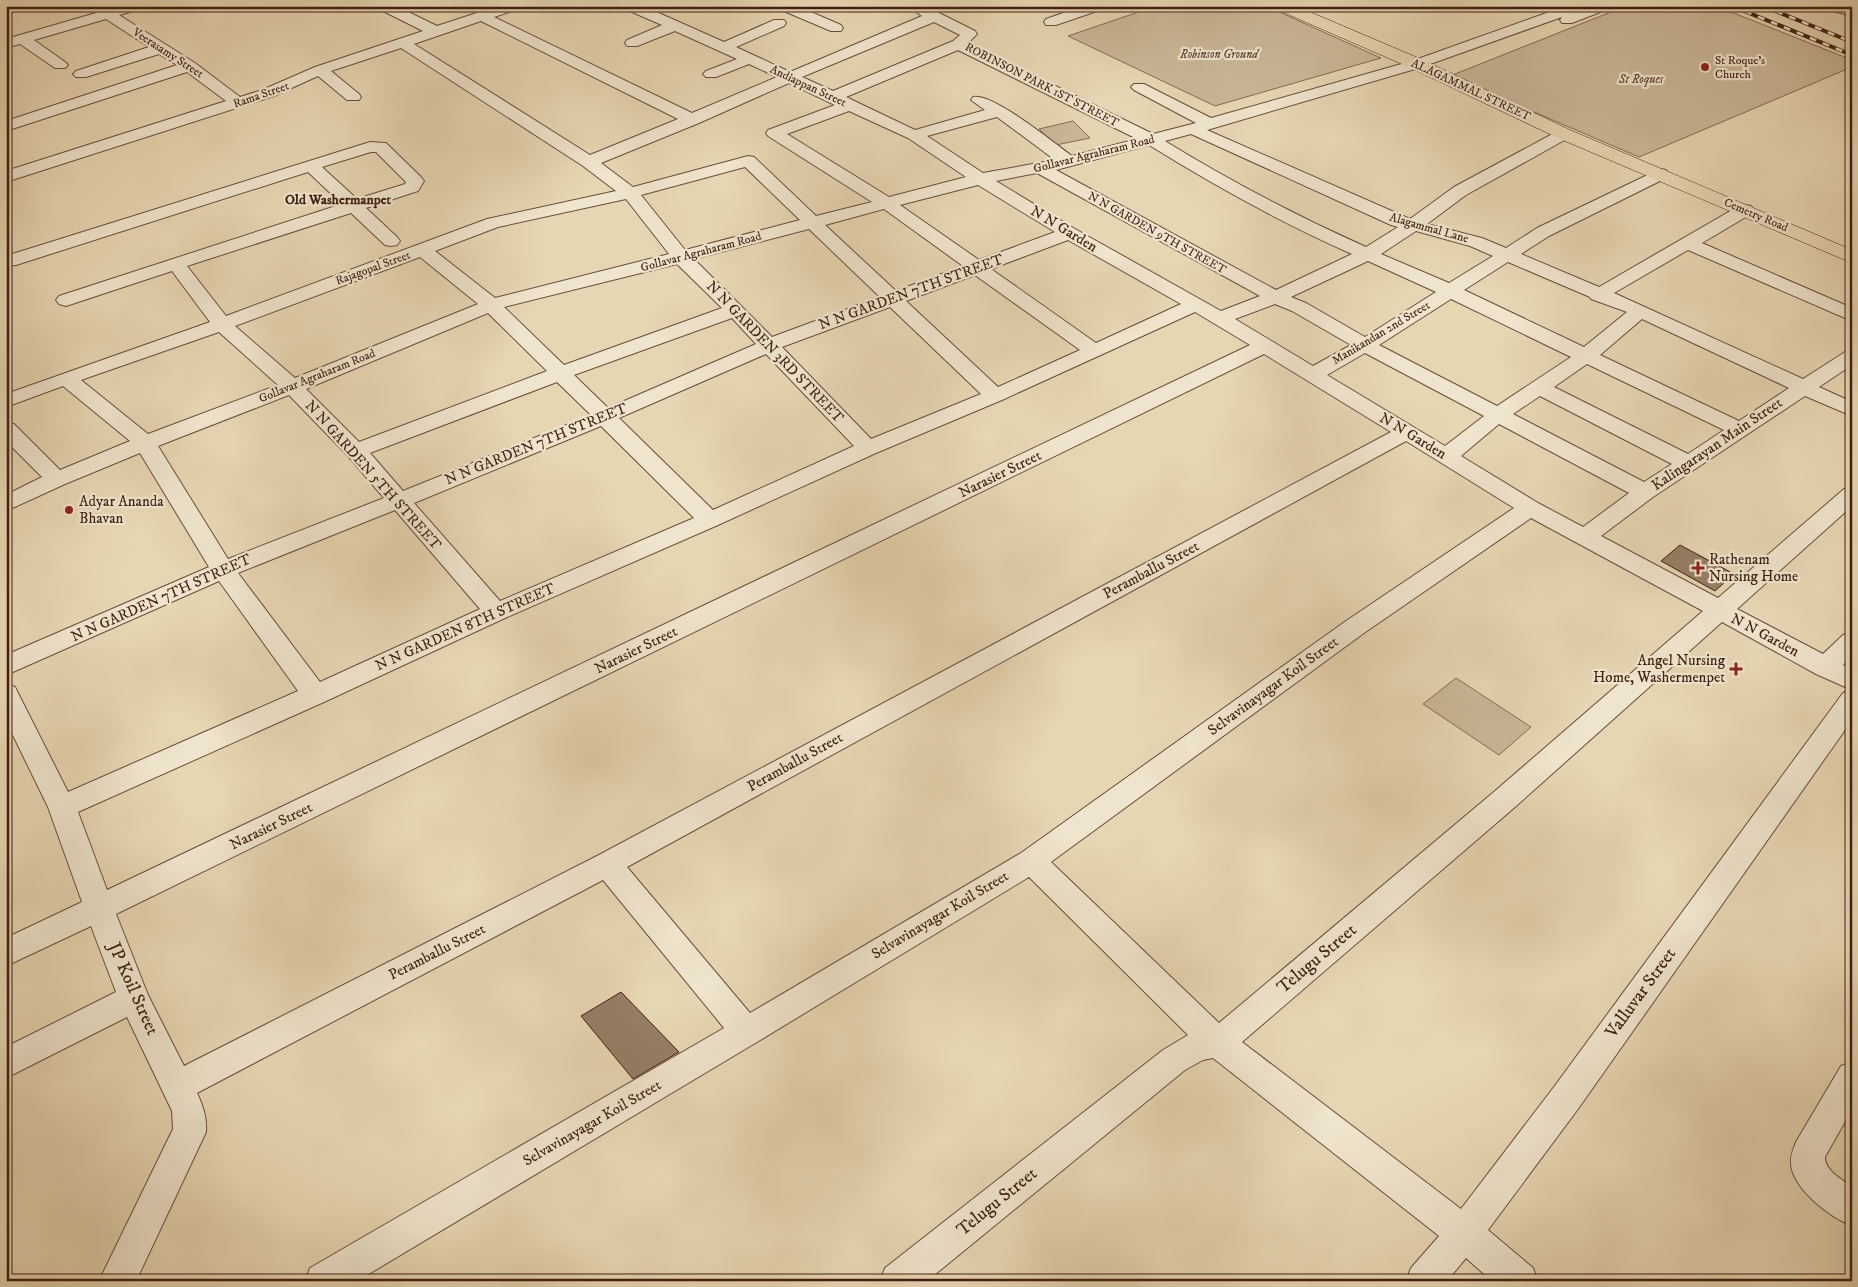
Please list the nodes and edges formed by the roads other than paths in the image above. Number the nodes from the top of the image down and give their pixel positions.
1 (136, 6) edge
2 (384, 6) edge
3 (513, 6) edge
4 (630, 6) edge
5 (784, 6) edge
6 (914, 6) edge
7 (1098, 6) edge
8 (1282, 6) edge
9 (1552, 6) edge
10 (1580, 6) edge
11 (1603, 6) edge
12 (1830, 6) edge
13 (102, 10) edge
14 (1852, 12) edge
15 (483, 17) junction
16 (933, 17) junction
17 (1050, 22) dead end
18 (779, 23) dead end
19 (676, 25) junction
20 (836, 28) dead end
21 (436, 32) junction
22 (22, 39) junction
23 (632, 43) dead end
24 (6, 44) edge
25 (403, 44) junction
26 (958, 44) junction
27 (724, 47) junction
28 (162, 48) junction
29 (749, 59) junction
30 (1417, 64) junction
31 (60, 65) dead end
32 (190, 66) junction
33 (320, 70) junction
34 (81, 74) dead end
35 (711, 74) dead end
36 (789, 76) junction
37 (206, 77) junction
38 (1139, 86) dead end
39 (353, 97) dead end
40 (833, 97) junction
41 (979, 100) dead end
42 (132, 101) dead end
43 (238, 103) junction
44 (849, 105) junction
45 (999, 110) junction
46 (693, 120) junction
47 (1210, 124) junction
48 (6, 126) edge
49 (1192, 129) junction
50 (1564, 134) junction
51 (914, 135) junction
52 (1152, 140) junction
53 (589, 162) junction
54 (1069, 162) junction
55 (311, 166) junction
56 (1040, 168) junction
57 (1660, 174) junction
58 (6, 177) edge
59 (980, 179) junction
60 (630, 193) junction
61 (886, 203) junction
62 (353, 206) junction
63 (1745, 210) junction
64 (814, 222) junction
65 (1415, 224) junction
66 (1070, 232) junction
67 (390, 241) dead end
68 (1687, 243) junction
69 (423, 250) junction
70 (1366, 255) junction
71 (1506, 255) junction
72 (1852, 257) edge
73 (682, 258) junction
74 (8, 261) dead end
75 (176, 264) junction
76 (976, 269) junction
77 (1450, 291) junction
78 (1598, 294) junction
79 (893, 297) junction
80 (1275, 297) junction
81 (66, 300) dead end
82 (491, 305) junction
83 (1195, 305) junction
84 (735, 310) junction
85 (1640, 311) junction
86 (1852, 315) edge
87 (1220, 318) junction
88 (222, 324) junction
89 (770, 345) junction
90 (1365, 345) junction
91 (1264, 346) junction
92 (1095, 351) junction
93 (1586, 356) junction
94 (1852, 356) edge
95 (561, 372) junction
96 (1312, 375) junction
97 (66, 378) junction
98 (1803, 386) junction
99 (292, 387) junction
100 (1539, 387) junction
101 (995, 396) junction
102 (6, 401) edge
103 (1852, 410) edge
104 (1498, 414) junction
105 (606, 416) junction
106 (6, 429) edge
107 (1739, 429) junction
108 (1408, 432) junction
109 (145, 443) junction
110 (868, 448) junction
111 (356, 452) junction
112 (1447, 456) junction
113 (1688, 463) junction
114 (57, 479) junction
115 (1645, 492) junction
116 (1852, 494) edge
117 (398, 501) junction
118 (6, 504) edge
119 (1530, 508) junction
120 (710, 520) junction
121 (1585, 537) junction
122 (222, 570) junction
123 (1718, 610) junction
124 (496, 612) junction
125 (1852, 641) edge
126 (6, 666) edge
127 (1825, 667) junction
128 (1852, 682) edge
129 (6, 694) edge
130 (315, 695) junction
131 (1852, 700) edge
132 (62, 807) junction
133 (1031, 861) junction
134 (607, 864) junction
135 (99, 909) junction
136 (6, 953) edge
137 (134, 998) junction
138 (746, 1032) junction
139 (1218, 1043) junction
140 (6, 1063) edge
141 (1852, 1077) edge
142 (178, 1086) junction
143 (1852, 1209) edge
144 (1464, 1233) junction
145 (117, 1281) edge
146 (323, 1281) edge
147 (898, 1281) edge
148 (1424, 1281) edge
149 (1520, 1281) edge

1 - 13 street
2 - 21 street
3 - 15 street, Rama Street
4 - 19 street, Andiappan Street
5 - 20 street
6 - 16 street
7 - 17 street
8 - 30 main road, ALAGAMMAL STREET
9 - 30 street
10 - 30 street
11 - 30 street
12 - 14 street
13 - 22 street
13 - 28 street, Veerasamy Street
15 - 21 street, Rama Street
15 - 46 street
16 - 26 street
16 - 36 street
18 - 27 street
19 - 23 street
19 - 27 street, Andiappan Street
21 - 25 street, Rama Street
22 - 24 street
22 - 31 street
25 - 33 street, Rama Street
25 - 53 street, N N GARDEN 3RD STREET
26 - 40 street
26 - 52 street, ROBINSON PARK 1ST STREET
27 - 29 street, Andiappan Street
28 - 32 street, Veerasamy Street
28 - 34 street
29 - 35 street
29 - 36 street, Andiappan Street
30 - 47 street, Gollavar Agraharam Road
30 - 50 main road, ALAGAMMAL STREET
32 - 37 street, Veerasamy Street
32 - 48 street
33 - 39 street
33 - 43 street, Rama Street
36 - 40 street, Andiappan Street
36 - 46 street
37 - 42 street
37 - 43 street, Veerasamy Street
38 - 47 street
40 - 44 street, Andiappan Street
41 - 45 street
43 - 58 street, Rama Street
44 - 51 street, Andiappan Street
44 - 61 street
45 - 51 street
45 - 54 street
46 - 53 street
47 - 49 street, Gollavar Agraharam Road
49 - 52 street, Gollavar Agraharam Road
49 - 65 street, Alagammal Lane
50 - 57 main road, ALAGAMMAL STREET
50 - 65 street
51 - 59 street, Andiappan Street
52 - 54 street, Gollavar Agraharam Road
52 - 70 street, ROBINSON PARK 1ST STREET
53 - 60 street, N N GARDEN 3RD STREET
54 - 56 street, Gollavar Agraharam Road
55 - 62 street
55 - 62 street
55 - 74 street
56 - 59 street, Gollavar Agraharam Road
56 - 80 street, N N GARDEN 9TH STREET
57 - 63 main road, Cemetry Road
57 - 71 street, Manikandan 2nd Street
59 - 61 street, Gollavar Agraharam Road
59 - 66 street, N N Garden
60 - 64 street, Rajagopal Street
60 - 69 street, Rajagopal Street
60 - 73 street, N N GARDEN 3RD STREET
61 - 64 street, Gollavar Agraharam Road
61 - 76 street
62 - 67 street
62 - 75 street
63 - 68 street
63 - 72 main road, Cemetry Road
64 - 73 street, Gollavar Agraharam Road
64 - 79 street
65 - 70 street
65 - 71 street, Alagammal Lane
66 - 76 street, N N GARDEN 7TH STREET
66 - 83 street, N N Garden
68 - 78 street
68 - 86 street
69 - 82 street
69 - 88 street, Rajagopal Street
70 - 77 street, ROBINSON PARK 1ST STREET
70 - 80 street
71 - 77 street, Manikandan 2nd Street
71 - 78 street, Alagammal Lane
73 - 82 street, Gollavar Agraharam Road
73 - 84 street, N N GARDEN 3RD STREET
75 - 81 street
75 - 88 street, N N GARDEN 5TH STREET
76 - 79 street, N N GARDEN 7TH STREET
76 - 92 street
77 - 90 street, Manikandan 2nd Street
77 - 93 street, ROBINSON PARK 1ST STREET
78 - 85 street, Alagammal Lane
79 - 89 street, N N GARDEN 7TH STREET
79 - 101 street
80 - 87 street
80 - 90 street, N N GARDEN 9TH STREET
82 - 95 street
82 - 99 street, Gollavar Agraharam Road
83 - 87 street, N N Garden
83 - 92 street, N N GARDEN 8TH STREET
84 - 89 street, N N GARDEN 3RD STREET
84 - 95 street
85 - 93 street
85 - 98 street, Alagammal Lane
87 - 91 street, N N Garden
88 - 97 street, Rajagopal Street
88 - 99 street, N N GARDEN 5TH STREET
89 - 105 street, N N GARDEN 7TH STREET
89 - 110 street, N N GARDEN 3RD STREET
90 - 96 street, Manikandan 2nd Street
90 - 104 street, N N GARDEN 9TH STREET
91 - 96 street, N N Garden
91 - 135 street, Narasier Street
92 - 101 street, N N GARDEN 8TH STREET
93 - 100 street
93 - 107 street, ROBINSON PARK 1ST STREET
94 - 98 street, Kalingarayan Main Street
95 - 105 street
95 - 111 street
96 - 108 street, N N Garden
97 - 102 street, Rajagopal Street
97 - 109 street
98 - 103 street, Alagammal Lane
98 - 107 street, Kalingarayan Main Street
99 - 109 street, Gollavar Agraharam Road
99 - 111 street, N N GARDEN 5TH STREET
100 - 104 street
100 - 113 street
101 - 110 street, N N GARDEN 8TH STREET
104 - 112 street
104 - 115 street, N N GARDEN 9TH STREET
105 - 117 street, N N GARDEN 7TH STREET
105 - 120 street
106 - 114 street
107 - 113 street, Kalingarayan Main Street
108 - 112 street, N N Garden
108 - 134 street, Peramballu Street
109 - 114 street, Gollavar Agraharam Road
109 - 122 street
110 - 120 street, N N GARDEN 8TH STREET
111 - 117 street, N N GARDEN 5TH STREET
112 - 119 street, N N Garden
113 - 115 street, Kalingarayan Main Street
114 - 118 street, Gollavar Agraharam Road
115 - 121 street, Kalingarayan Main Street
116 - 123 street, Telugu Street
117 - 122 street, N N GARDEN 7TH STREET
117 - 124 street, N N GARDEN 5TH STREET
119 - 121 street, N N Garden
119 - 133 street, Selvavinayagar Koil Street
120 - 124 street, N N GARDEN 8TH STREET
121 - 123 street, N N Garden
122 - 126 street, N N GARDEN 7TH STREET
122 - 130 street
123 - 127 street, N N Garden
123 - 139 street, Telugu Street
124 - 130 street, N N GARDEN 8TH STREET
125 - 127 street
127 - 128 street, N N Garden
129 - 132 street, JP Koil Street
130 - 132 street, N N GARDEN 8TH STREET
131 - 144 street, Valluvar Street
132 - 135 street, JP Koil Street
133 - 138 street, Selvavinayagar Koil Street
133 - 139 street
134 - 138 street
134 - 142 street, Peramballu Street
135 - 136 street, Narasier Street
135 - 137 street, JP Koil Street
137 - 140 street
137 - 142 street, JP Koil Street
138 - 146 street, Selvavinayagar Koil Street
139 - 144 street
139 - 147 street, Telugu Street
141 - 143 street
142 - 145 street, JP Koil Street
144 - 148 street, Valluvar Street
144 - 149 street

